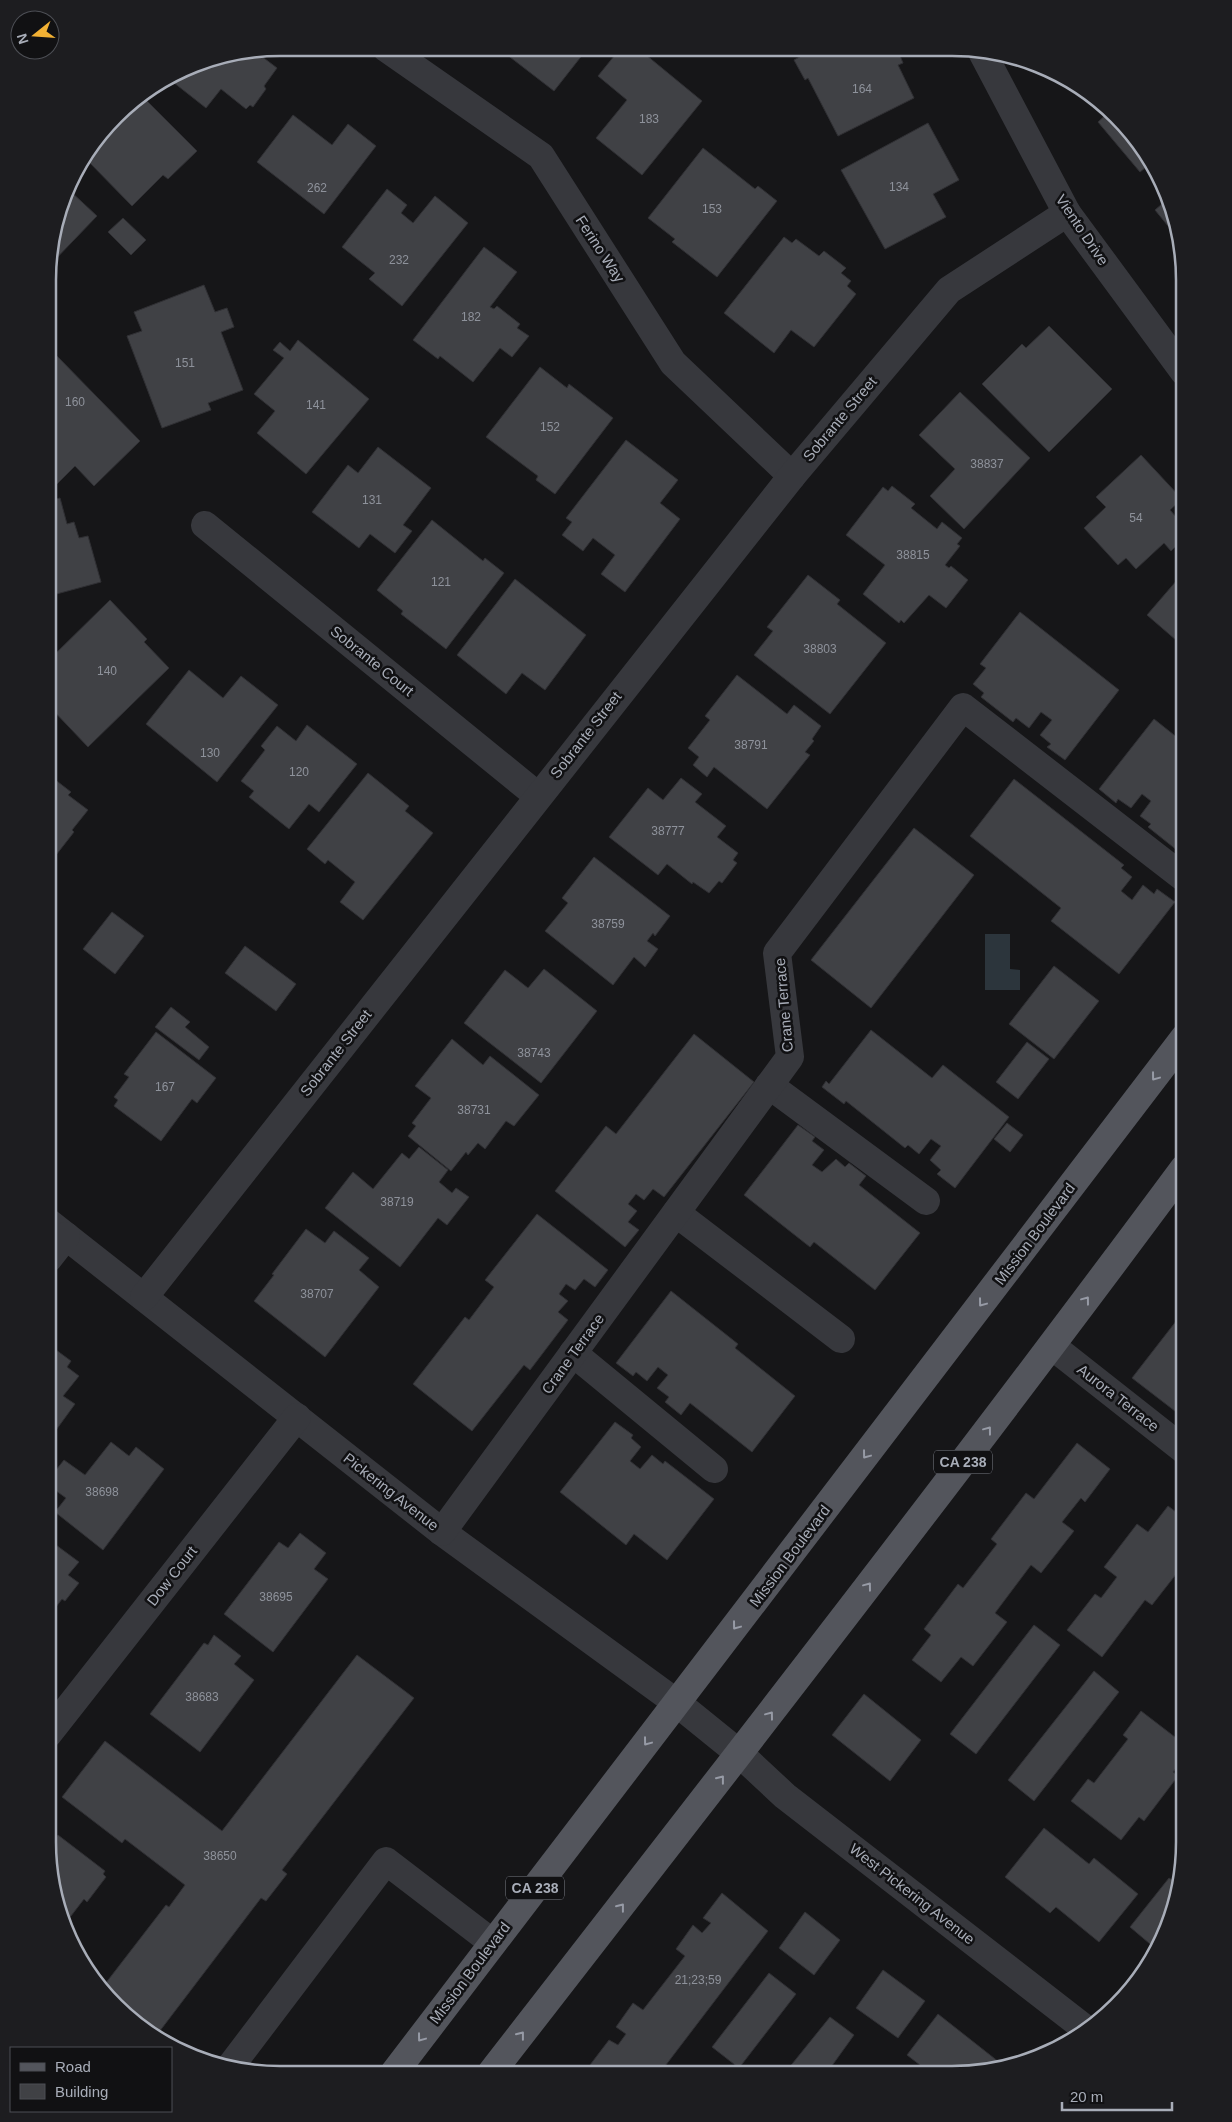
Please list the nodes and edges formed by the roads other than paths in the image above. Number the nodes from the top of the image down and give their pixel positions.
1 (397, 56) edge
2 (986, 59) edge
3 (1068, 213) junction
4 (1176, 361) edge
5 (792, 476) junction
6 (205, 525) dead end
7 (538, 796) junction
8 (1176, 872) edge
9 (1176, 1048) edge
10 (770, 1085) junction
11 (1176, 1179) edge
12 (926, 1201) dead end
13 (676, 1213) junction
14 (57, 1229) edge
15 (144, 1298) junction
16 (841, 1339) dead end
17 (1052, 1346) junction
18 (573, 1354) junction
19 (297, 1418) junction
20 (1176, 1444) edge
21 (714, 1469) dead end
22 (442, 1532) junction
23 (677, 1703) junction
24 (56, 1724) edge
25 (740, 1754) junction
26 (493, 1943) junction
27 (1080, 2025) edge
28 (235, 2061) edge
29 (399, 2066) edge
30 (496, 2066) edge

1 - 5 street, Ferino Way
2 - 3 street, Viento Drive
3 - 4 street, Viento Drive
3 - 5 street, Sobrante Street
5 - 7 street, Sobrante Street
6 - 7 street, Sobrante Court
7 - 15 street, Sobrante Street
8 - 10 street, Crane Terrace
9 -> 23 main road, Mission Boulevard / CA 238
10 - 12 street
10 - 13 street, Crane Terrace
17 -> 11 main road, CA 238
13 - 16 street
13 - 18 street, Crane Terrace
14 - 15 street, Pickering Avenue
15 - 19 street, Pickering Avenue
17 - 20 street, Aurora Terrace
25 -> 17 main road, CA 238
18 - 21 street
18 - 22 street, Crane Terrace
19 - 22 street, Pickering Avenue
19 - 24 street, Dow Court
22 - 23 street, Pickering Avenue
23 - 25 street, Pickering Avenue
23 -> 26 main road, Mission Boulevard / CA 238
25 - 27 street, West Pickering Avenue
30 -> 25 main road, CA 238
26 - 28 street
26 -> 29 main road, Mission Boulevard / CA 238

